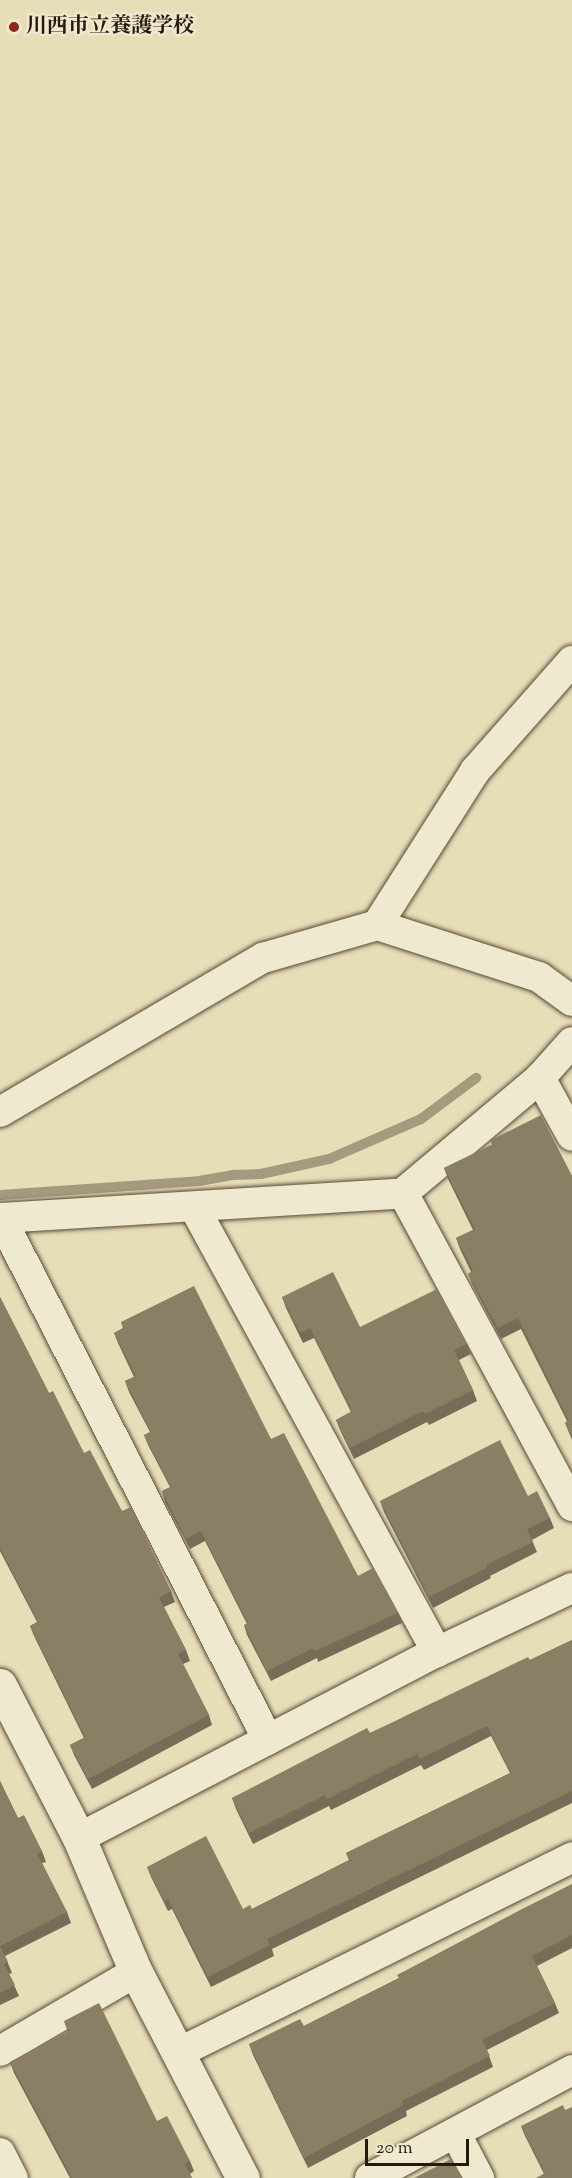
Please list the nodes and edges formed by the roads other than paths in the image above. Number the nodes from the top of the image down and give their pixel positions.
1 (572, 661) edge
2 (377, 926) junction
3 (572, 1002) edge
4 (572, 1042) edge
5 (540, 1078) junction
6 (0, 1112) edge
7 (572, 1136) edge
8 (403, 1193) junction
9 (194, 1207) junction
10 (0, 1218) edge
11 (572, 1506) edge
12 (572, 1588) edge
13 (437, 1652) junction
14 (0, 1685) edge
15 (268, 1740) junction
16 (79, 1838) junction
17 (572, 1857) edge
18 (136, 1972) junction
19 (0, 2050) edge
20 (178, 2053) junction
21 (572, 2070) edge
22 (456, 2134) junction
23 (0, 2153) edge
24 (13, 2178) edge
25 (243, 2178) edge
26 (370, 2178) edge
27 (479, 2178) edge

1 - 2 street
2 - 3 street
2 - 6 street
4 - 5 street
5 - 7 street
5 - 8 street
8 - 9 street
8 - 11 street
9 - 10 street
9 - 13 street
10 - 15 street
12 - 13 street
13 - 15 street
14 - 16 street
15 - 16 street
16 - 18 street
17 - 20 street
18 - 19 street
18 - 20 street
20 - 25 street
21 - 22 street
22 - 26 street
22 - 27 street
23 - 24 street

